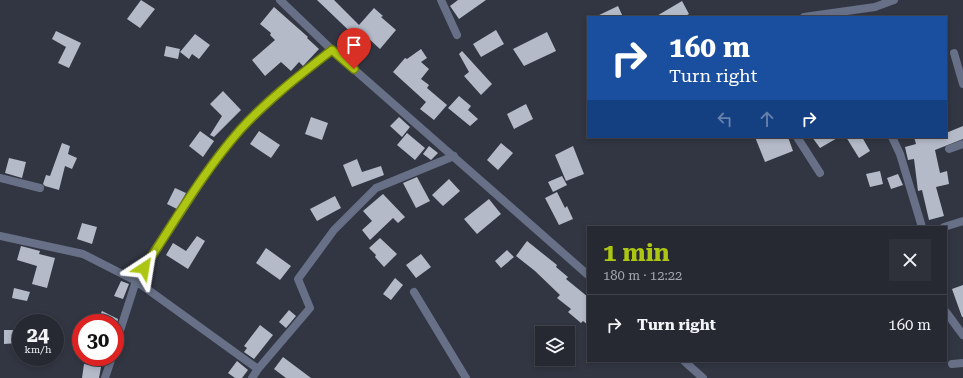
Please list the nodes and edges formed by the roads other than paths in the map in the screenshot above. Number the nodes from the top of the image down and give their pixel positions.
1 (280, 0) edge
2 (441, 0) edge
3 (894, 0) edge
4 (811, 16) edge
5 (457, 35) dead end
6 (332, 50) junction
7 (954, 53) dead end
8 (963, 84) edge
9 (798, 138) edge
10 (892, 138) edge
11 (963, 144) edge
12 (948, 149) dead end
13 (454, 156) junction
14 (820, 173) dead end
15 (0, 178) edge
16 (40, 188) dead end
17 (963, 221) edge
18 (922, 226) edge
19 (947, 226) edge
20 (0, 236) edge
21 (587, 274) edge
22 (136, 280) junction
23 (414, 292) dead end
24 (947, 313) edge
25 (124, 318) edge
26 (963, 335) edge
27 (685, 362) edge
28 (963, 363) edge
29 (952, 364) dead end
30 (109, 366) edge
31 (258, 369) junction
32 (105, 378) edge
33 (252, 378) edge
34 (466, 378) edge
35 (703, 378) edge

1 - 6 street
2 - 5 street
3 - 4 street
6 - 13 street
6 - 22 street
7 - 8 street
9 - 14 street
10 - 18 street
11 - 12 street
13 - 21 street
13 - 31 street
15 - 16 street
17 - 19 street
20 - 22 street
22 - 25 street
22 - 31 street
23 - 34 street
24 - 26 street
27 - 35 street
28 - 29 street
30 - 32 street
31 - 33 street

